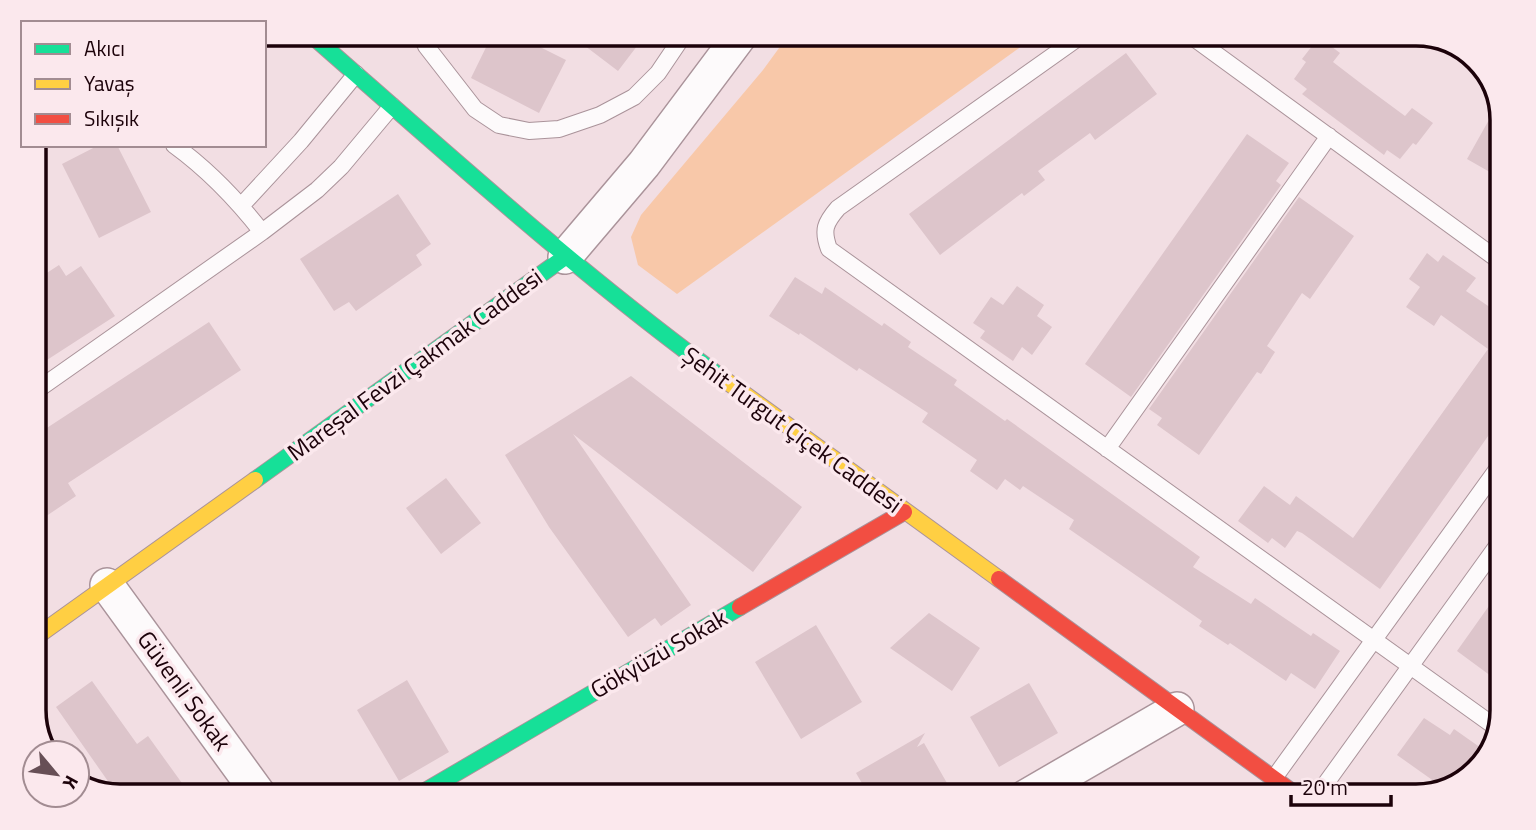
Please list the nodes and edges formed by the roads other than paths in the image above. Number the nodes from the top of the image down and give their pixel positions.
1 (324, 46) edge
2 (428, 46) edge
3 (676, 46) edge
4 (732, 46) edge
5 (1067, 46) edge
6 (1205, 46) edge
7 (356, 74) junction
8 (392, 106) junction
9 (1329, 136) junction
10 (177, 147) edge
11 (241, 206) junction
12 (262, 232) junction
13 (1490, 247) edge
14 (565, 257) junction
15 (46, 384) edge
16 (1107, 449) junction
17 (1490, 479) edge
18 (904, 512) junction
19 (1490, 556) edge
20 (107, 585) junction
21 (46, 630) edge
22 (1374, 640) junction
23 (1410, 667) junction
24 (1177, 709) junction
25 (1489, 723) edge
26 (1273, 779) junction
27 (252, 784) edge
28 (437, 784) edge
29 (1047, 784) edge
30 (1280, 784) edge
31 (1325, 784) edge

1 - 7 street, Şehit Turgut Çiçek Caddesi
2 - 3 lane
4 - 14 street, Mareşal Fevzi Çakmak Caddesi
5 - 16 lane
6 - 9 lane
7 - 8 street, Şehit Turgut Çiçek Caddesi
7 - 11 lane
8 - 12 lane
8 - 14 street, Şehit Turgut Çiçek Caddesi
9 - 13 lane
9 - 16 lane
10 - 11 lane
11 - 12 lane
12 - 15 lane
14 - 18 street, Şehit Turgut Çiçek Caddesi
14 - 20 street, Mareşal Fevzi Çakmak Caddesi
16 - 22 lane
17 - 22 lane
18 - 24 street, Şehit Turgut Çiçek Caddesi
18 - 28 street, Gökyüzü Sokak
19 - 23 lane
20 - 21 street, Mareşal Fevzi Çakmak Caddesi
20 - 27 street, Güvenli Sokak
22 - 23 lane
22 - 26 lane
23 - 25 lane
23 - 31 lane
24 - 26 street, Şehit Turgut Çiçek Caddesi
24 - 29 street
26 - 30 street, Şehit Turgut Çiçek Caddesi

